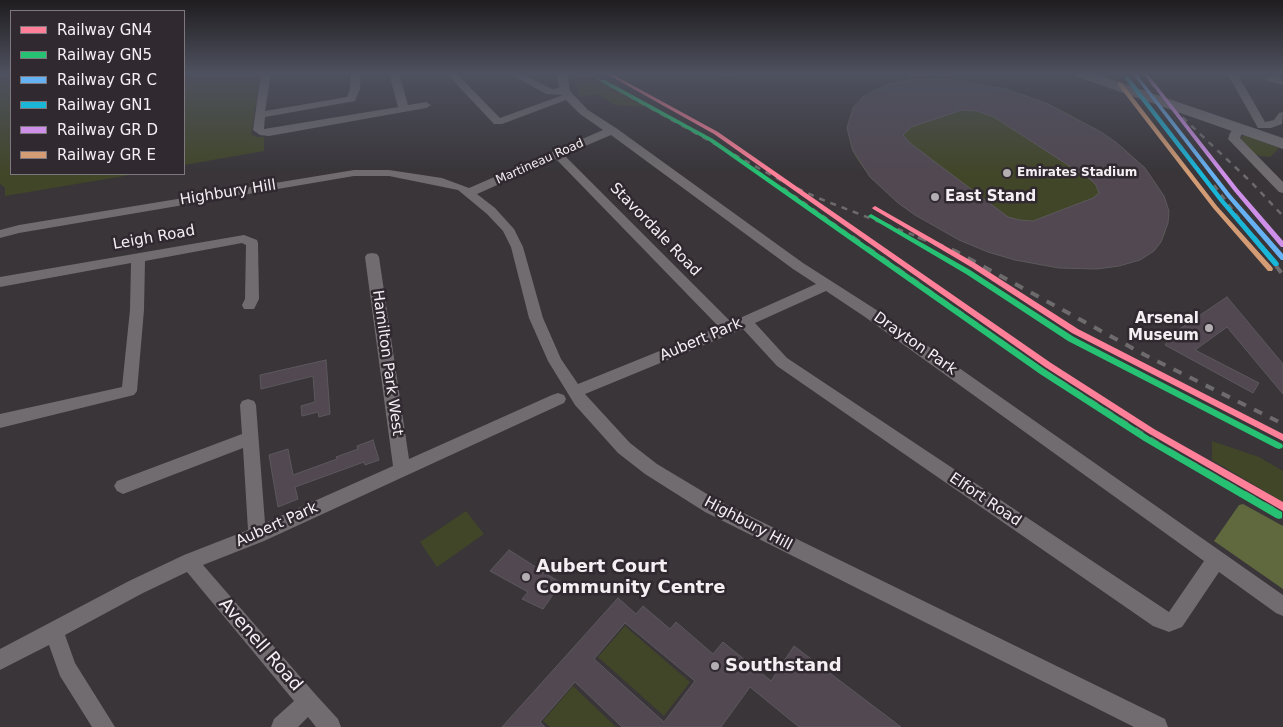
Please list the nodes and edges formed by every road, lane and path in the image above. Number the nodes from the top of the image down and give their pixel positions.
1 (261, 107) edge
2 (306, 107) edge
3 (412, 107) edge
4 (484, 107) edge
5 (534, 107) edge
6 (577, 107) edge
7 (1176, 107) edge
8 (1248, 107) edge
9 (404, 108) joint
10 (260, 115) junction
11 (1283, 116) edge
12 (1239, 129) junction
13 (612, 130) junction
14 (1259, 130) junction
15 (1283, 144) edge
16 (557, 154) junction
17 (1283, 189) edge
18 (463, 190) junction
19 (0, 234) edge
20 (372, 257) dead end
21 (138, 258) junction
22 (0, 282) edge
23 (827, 285) junction
24 (249, 305) dead end
25 (745, 322) junction
26 (729, 329) junction
27 (575, 392) junction
28 (558, 400) dead end
29 (248, 405) dead end
30 (0, 420) edge
31 (250, 438) junction
32 (402, 469) junction
33 (124, 486) dead end
34 (258, 534) junction
35 (1216, 560) junction
36 (191, 561) junction
37 (1283, 606) edge
38 (54, 631) junction
39 (0, 660) edge
40 (309, 702) junction
41 (104, 727) edge
42 (282, 727) edge
43 (330, 727) edge
44 (1157, 727) edge

1 - 10 street
2 - 10 street
3 - 9 street
4 - 5 street
6 - 13 street, Drayton Park
7 - 12 main road
8 - 14 street
9 - 10 street
11 - 14 street
12 - 14 main road
12 - 17 street
13 - 16 street, Martineau Road
13 - 23 street, Drayton Park
14 - 15 main road
16 - 18 street, Martineau Road
16 - 26 street, Stavordale Road
18 - 19 street, Highbury Hill
18 - 27 street, Highbury Hill
20 - 32 street, Hamilton Park West
21 - 22 street, Leigh Road
21 - 24 street, Leigh Road
21 - 30 street
23 - 25 street, Aubert Park
23 - 35 street, Drayton Park
25 - 26 street, Aubert Park
25 - 35 street, Elfort Road
26 - 27 street, Aubert Park
27 - 44 street, Highbury Hill
28 - 32 street, Aubert Park
29 - 31 street
31 - 33 street
31 - 34 street
32 - 34 street, Aubert Park
34 - 36 street, Aubert Park
35 - 37 street, Drayton Park
36 - 38 street, Aubert Park
36 - 40 street, Avenell Road
38 - 39 street, Aubert Park
38 - 41 street
40 - 42 street
40 - 43 street, Avenell Road

